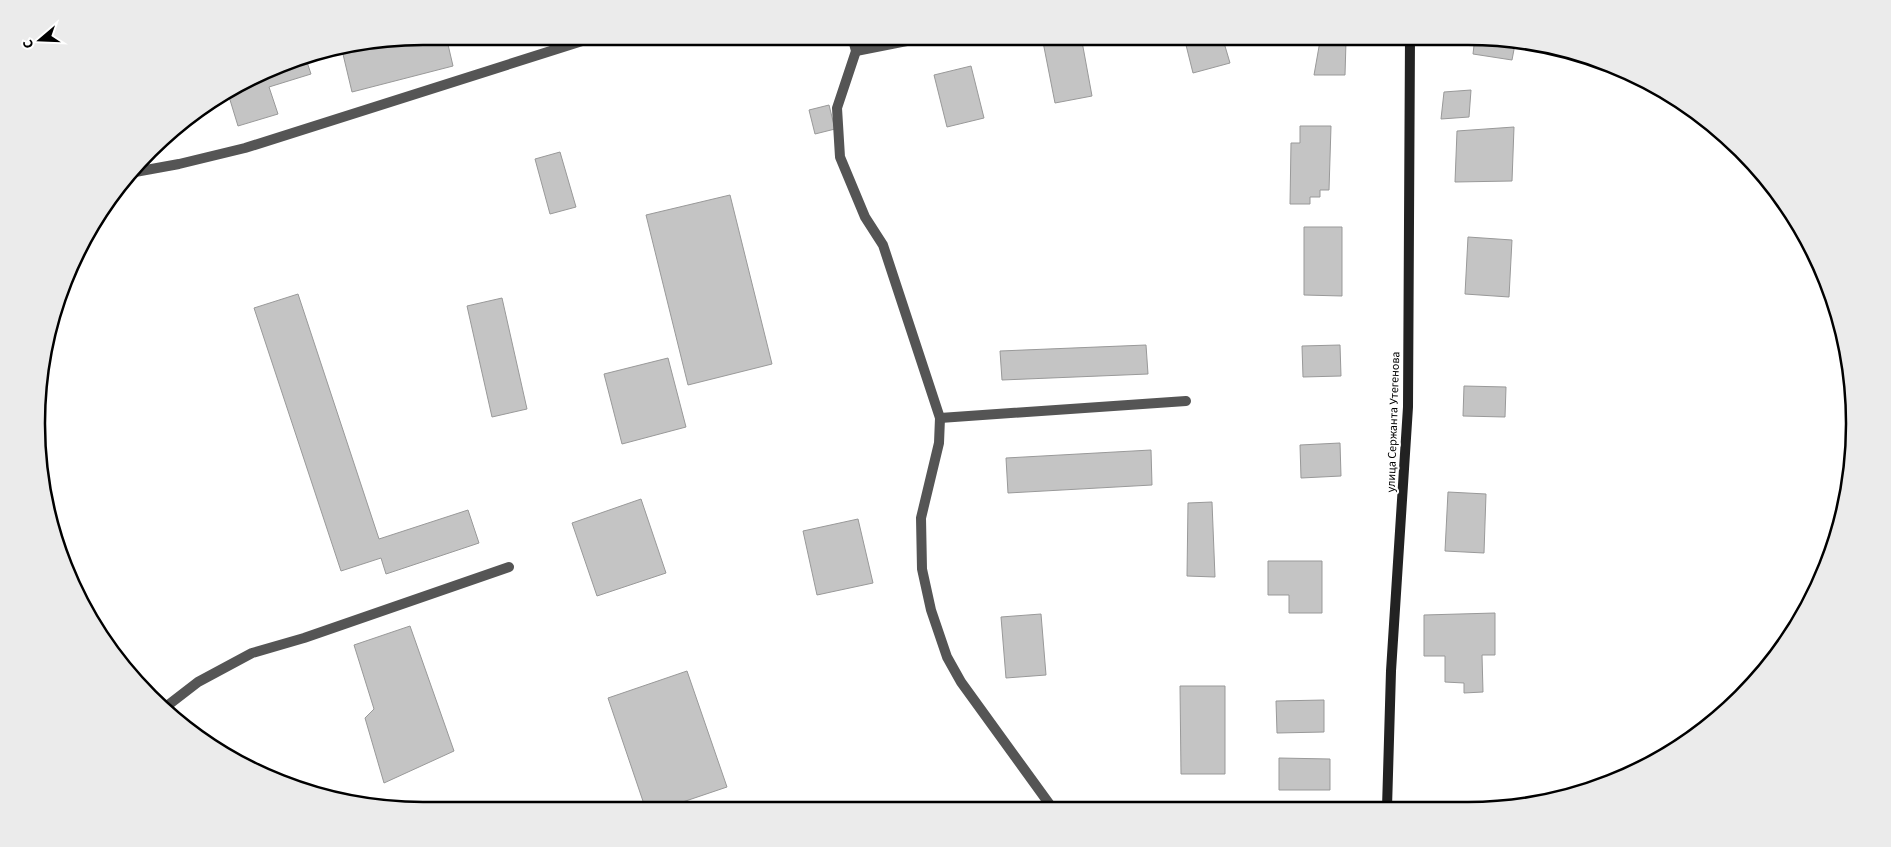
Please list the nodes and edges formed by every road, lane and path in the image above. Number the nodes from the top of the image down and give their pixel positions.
1 (570, 45) edge
2 (854, 45) edge
3 (886, 45) edge
4 (1410, 45) edge
5 (856, 51) junction
6 (142, 171) edge
7 (1186, 401) dead end
8 (940, 418) junction
9 (509, 567) dead end
10 (170, 704) edge
11 (1048, 802) edge
12 (1387, 802) edge

1 - 6 street
2 - 5 street
3 - 5 street
4 - 12 main road, улица Сержанта Утегенова
5 - 8 street
7 - 8 street
8 - 11 street
9 - 10 street

